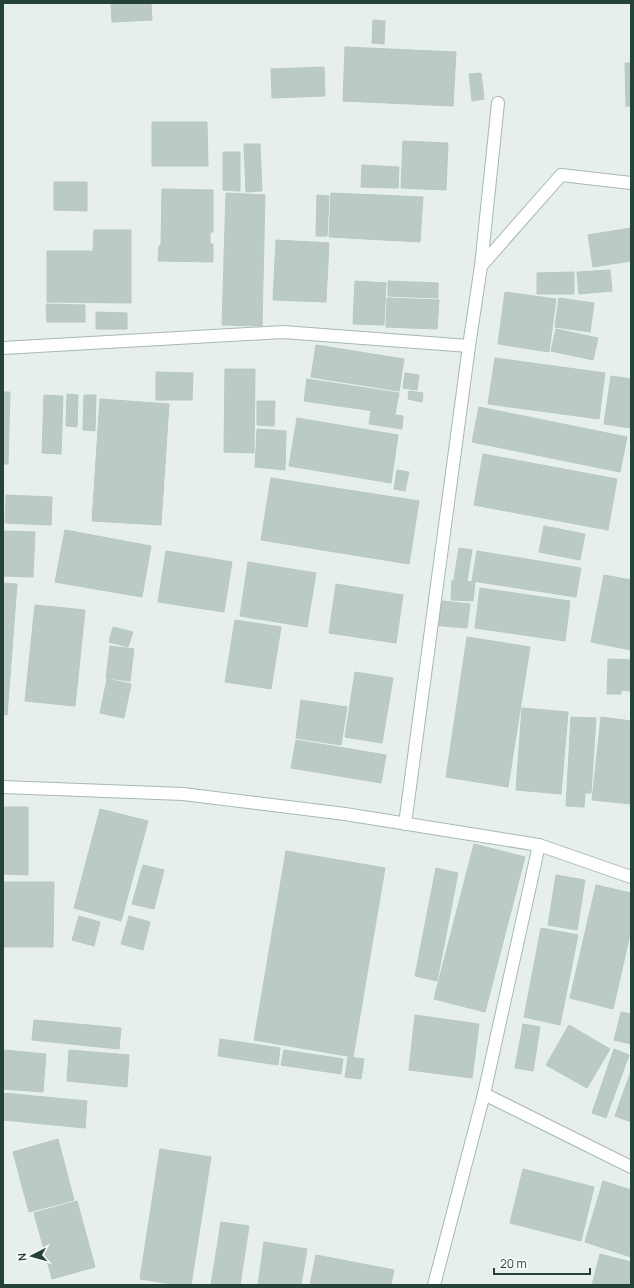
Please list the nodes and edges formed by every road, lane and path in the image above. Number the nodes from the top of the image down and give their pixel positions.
1 (498, 103) dead end
2 (631, 183) edge
3 (481, 266) junction
4 (469, 346) junction
5 (3, 348) edge
6 (3, 787) edge
7 (405, 824) junction
8 (539, 845) junction
9 (631, 876) edge
10 (484, 1094) junction
11 (631, 1167) edge
12 (434, 1285) edge

1 - 3 street
2 - 3 street
3 - 4 street
4 - 5 street
4 - 7 street
6 - 7 street
7 - 8 street
8 - 9 street
8 - 10 street
10 - 11 street
10 - 12 street

